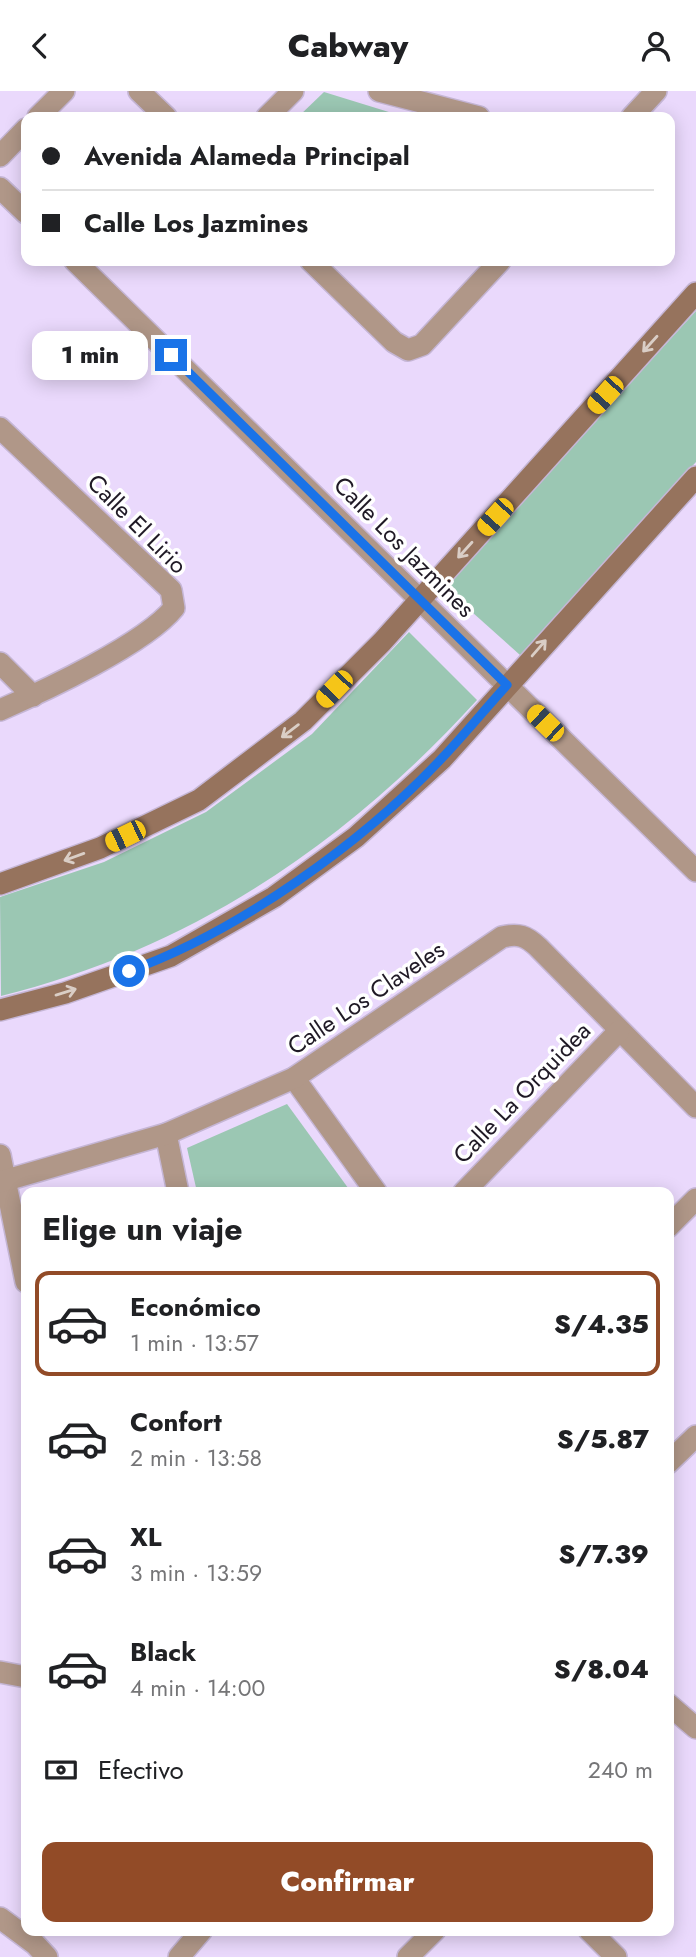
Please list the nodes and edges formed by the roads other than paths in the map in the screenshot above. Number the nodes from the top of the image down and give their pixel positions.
1 (64, 91) edge
2 (139, 91) edge
3 (293, 91) edge
4 (379, 91) edge
5 (656, 91) edge
6 (43, 112) edge
7 (161, 112) edge
8 (272, 112) edge
9 (460, 112) edge
10 (637, 112) edge
11 (21, 134) edge
12 (0, 156) edge
13 (0, 188) edge
14 (21, 208) edge
15 (80, 266) edge
16 (316, 266) edge
17 (495, 266) edge
18 (696, 293) edge
19 (0, 428) edge
20 (696, 477) edge
21 (420, 600) junction
22 (0, 663) edge
23 (507, 685) junction
24 (33, 696) junction
25 (0, 711) edge
26 (696, 871) edge
27 (0, 884) edge
28 (0, 1010) edge
29 (619, 1031) junction
30 (294, 1078) junction
31 (696, 1107) edge
32 (166, 1134) junction
33 (0, 1155) edge
34 (3, 1182) edge
35 (177, 1187) edge
36 (372, 1187) edge
37 (469, 1187) edge
38 (696, 1199) edge
39 (674, 1221) edge
40 (21, 1260) edge
41 (696, 1436) edge
42 (674, 1457) edge
43 (0, 1672) edge
44 (21, 1676) edge
45 (674, 1710) edge
46 (696, 1728) edge
47 (0, 1918) edge
48 (21, 1933) edge
49 (25, 1936) edge
50 (197, 1936) edge
51 (429, 1936) edge
52 (595, 1936) edge
53 (47, 1957) edge
54 (179, 1957) edge
55 (408, 1957) edge
56 (616, 1957) edge

1 - 6 street
2 - 7 street
3 - 8 street
4 - 9 street
5 - 10 street
11 - 12 street
13 - 14 street
15 - 21 street, Calle Los Jazmines
16 - 17 street
18 -> 21 street
19 - 24 street, Calle El Lirio
23 -> 20 street
21 - 23 street, Calle Los Jazmines
21 -> 27 street
22 - 24 street
23 - 26 street, Calle Los Jazmines
28 -> 23 street
24 - 25 street, Calle El Lirio
29 - 30 street, Calle Los Claveles
29 - 31 street, Calle Los Claveles
29 - 37 street, Calle La Orquidea
30 - 32 street, Calle Los Claveles
30 - 36 street
32 - 34 street, Calle Los Claveles
32 - 35 street
33 - 34 street
34 - 40 street
38 - 39 street
41 - 42 street
43 - 44 street
45 - 46 street
47 - 48 street
49 - 53 street
50 - 54 street
51 - 55 street
52 - 56 street

